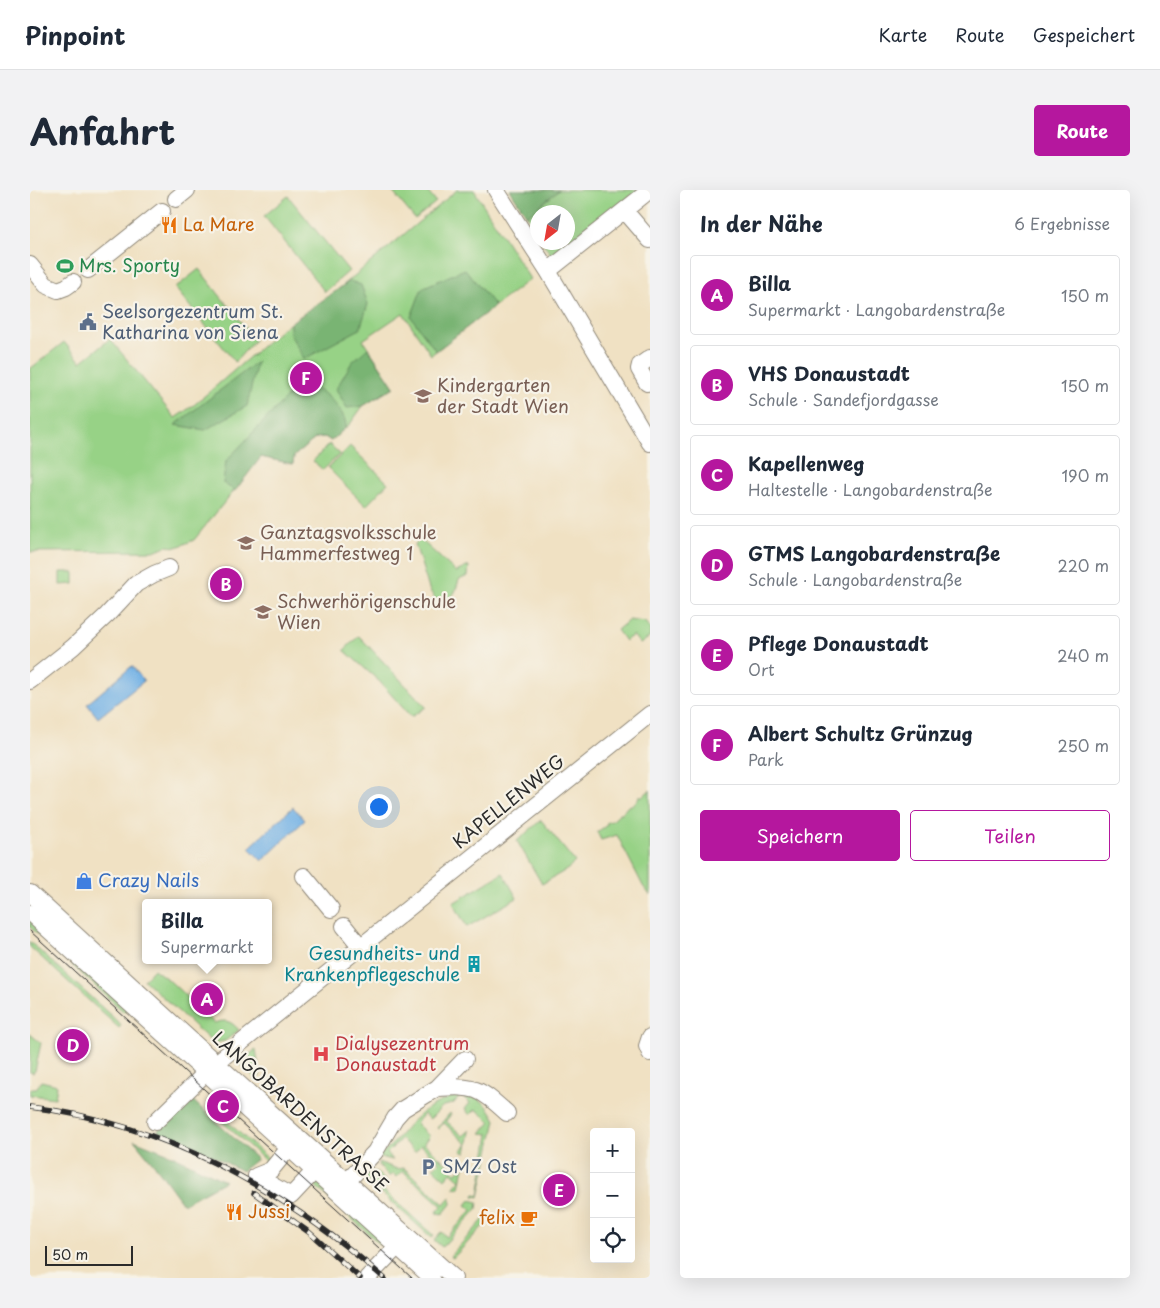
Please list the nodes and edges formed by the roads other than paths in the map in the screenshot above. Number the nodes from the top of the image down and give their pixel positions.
1 (496, 190) edge
2 (650, 190) edge
3 (162, 211) dead end
4 (625, 211) junction
5 (650, 240) edge
6 (30, 265) edge
7 (88, 270) dead end
8 (548, 271) junction
9 (73, 282) dead end
10 (650, 358) edge
11 (647, 383) dead end
12 (650, 443) edge
13 (169, 568) dead end
14 (30, 681) edge
15 (650, 714) edge
16 (304, 876) dead end
17 (30, 893) edge
18 (331, 909) dead end
19 (30, 913) edge
20 (344, 926) dead end
21 (361, 947) junction
22 (650, 1038) edge
23 (650, 1053) edge
24 (466, 1060) dead end
25 (211, 1068) junction
26 (437, 1088) junction
27 (506, 1112) dead end
28 (155, 1122) dead end
29 (289, 1148) junction
30 (319, 1166) junction
31 (342, 1187) junction
32 (398, 1246) junction
33 (367, 1278) edge
34 (432, 1278) edge
35 (454, 1278) edge

1 - 8 street
2 - 4 street
3 - 7 street
4 - 5 street
4 - 8 street
6 - 9 street
8 - 12 street
10 - 11 street
13 - 14 street
15 - 21 street, KAPELLENWEG
16 - 18 street
17 - 25 street, LANGOBARDENSTRASSE
19 - 25 street, LANGOBARDENSTRASSE
20 - 21 street
21 - 25 street, KAPELLENWEG
22 - 23 street
24 - 26 street
25 - 28 street, KAPELLENWEG
25 - 29 street, LANGOBARDENSTRASSE
25 - 30 street, LANGOBARDENSTRASSE
26 - 27 street
26 - 31 street
29 - 30 street, LANGOBARDENSTRASSE
29 - 30 street
30 - 31 street, LANGOBARDENSTRASSE
31 - 32 street, LANGOBARDENSTRASSE
31 - 35 street, LANGOBARDENSTRASSE
32 - 33 street
32 - 34 street, LANGOBARDENSTRASSE

